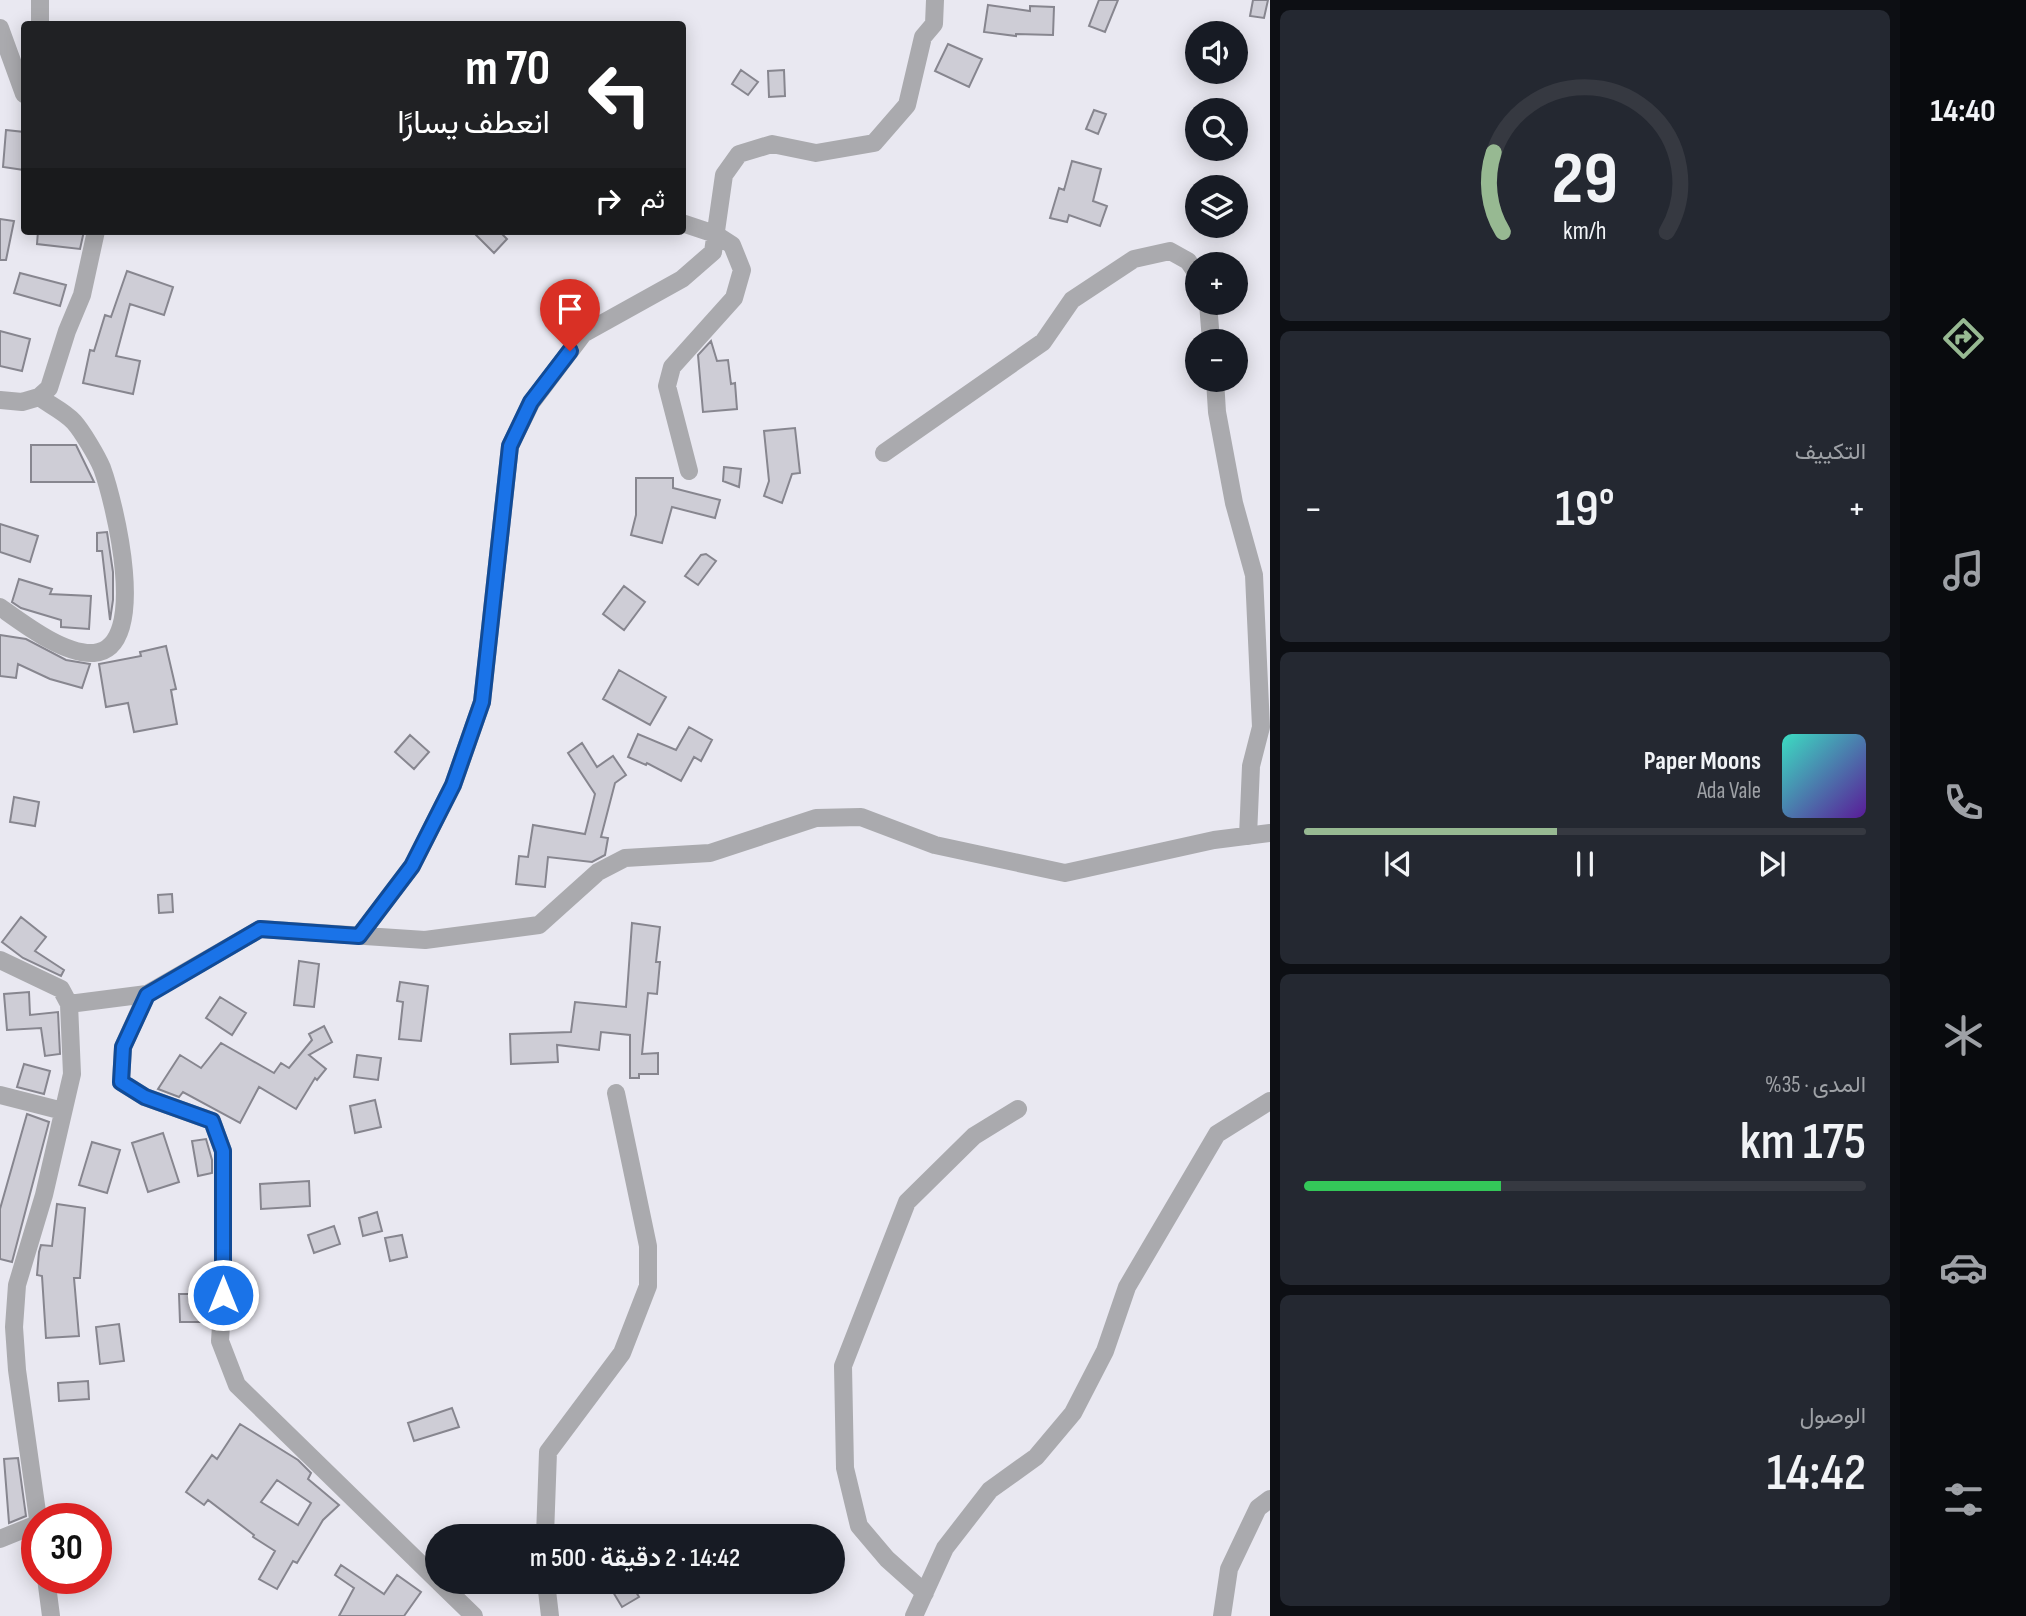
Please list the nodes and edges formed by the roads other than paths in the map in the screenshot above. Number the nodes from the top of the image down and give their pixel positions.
1 (40, 0) edge
2 (935, 0) edge
3 (40, 21) edge
4 (0, 28) edge
5 (21, 86) edge
6 (686, 224) edge
7 (715, 234) junction
8 (95, 235) edge
9 (1185, 259) edge
10 (1215, 392) edge
11 (39, 397) junction
12 (0, 400) edge
13 (884, 453) dead end
14 (689, 471) dead end
15 (0, 607) edge
16 (1270, 833) edge
17 (1248, 836) junction
18 (359, 936) junction
19 (0, 960) edge
20 (147, 995) junction
21 (69, 1004) junction
22 (616, 1093) dead end
23 (0, 1095) edge
24 (1270, 1101) edge
25 (1018, 1109) dead end
26 (63, 1111) junction
27 (1270, 1499) edge
28 (35, 1503) edge
29 (545, 1524) edge
30 (21, 1529) edge
31 (0, 1539) edge
32 (425, 1568) edge
33 (48, 1594) edge
34 (451, 1594) edge
35 (547, 1594) edge
36 (925, 1594) junction
37 (51, 1616) edge
38 (474, 1616) edge
39 (550, 1616) edge
40 (914, 1616) edge
41 (1222, 1616) edge

1 - 3 street
2 - 7 street
4 - 5 street
6 - 7 street
7 - 14 street
7 - 18 street
8 - 11 street
9 - 13 street
10 - 17 street
11 - 12 street
11 - 15 street
16 - 17 street
17 - 18 street
18 - 20 street
19 - 21 street
20 - 21 street
20 - 32 street
21 - 26 street
22 - 29 street
23 - 26 street
24 - 36 street
25 - 36 street
26 - 28 street
27 - 41 street
30 - 31 street
33 - 37 street
34 - 38 street
35 - 39 street
36 - 40 street

